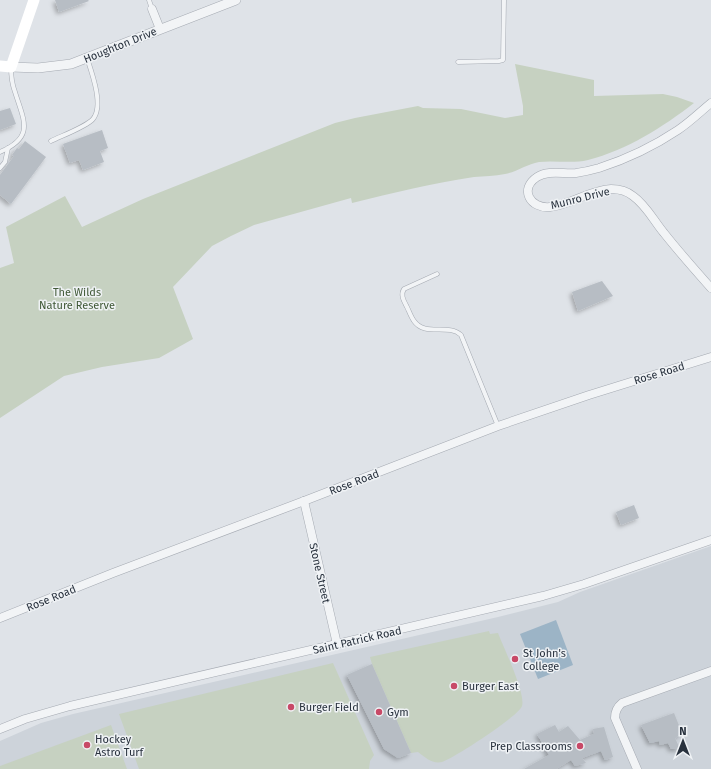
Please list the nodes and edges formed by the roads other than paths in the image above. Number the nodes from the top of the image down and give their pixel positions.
1 (34, 0) edge
2 (149, 0) edge
3 (236, 0) edge
4 (504, 0) edge
5 (152, 9) joint
6 (160, 29) junction
7 (87, 58) junction
8 (458, 62) dead end
9 (5, 66) edge
10 (711, 103) edge
11 (51, 141) dead end
12 (8, 148) junction
13 (0, 152) edge
14 (0, 168) edge
15 (437, 274) dead end
16 (711, 288) edge
17 (711, 356) edge
18 (498, 426) junction
19 (304, 501) junction
20 (711, 540) edge
21 (0, 618) edge
22 (337, 644) junction
23 (711, 671) edge
24 (0, 729) edge
25 (637, 769) edge

1 - 9 main road
2 - 5 lane
3 - 6 street, Houghton Drive
4 - 8 lane
5 - 6 street
6 - 7 street, Houghton Drive
7 - 9 street, Houghton Drive
7 - 11 lane
9 - 12 lane
10 - 16 street, Munro Drive
12 - 13 lane
12 - 14 lane
15 - 18 lane
17 - 18 street, Rose Road
18 - 19 street, Rose Road
19 - 21 street, Rose Road
19 - 22 street, Stone Street
20 - 22 street, Saint Patrick Road
22 - 24 street, Saint Patrick Road
23 - 25 street

